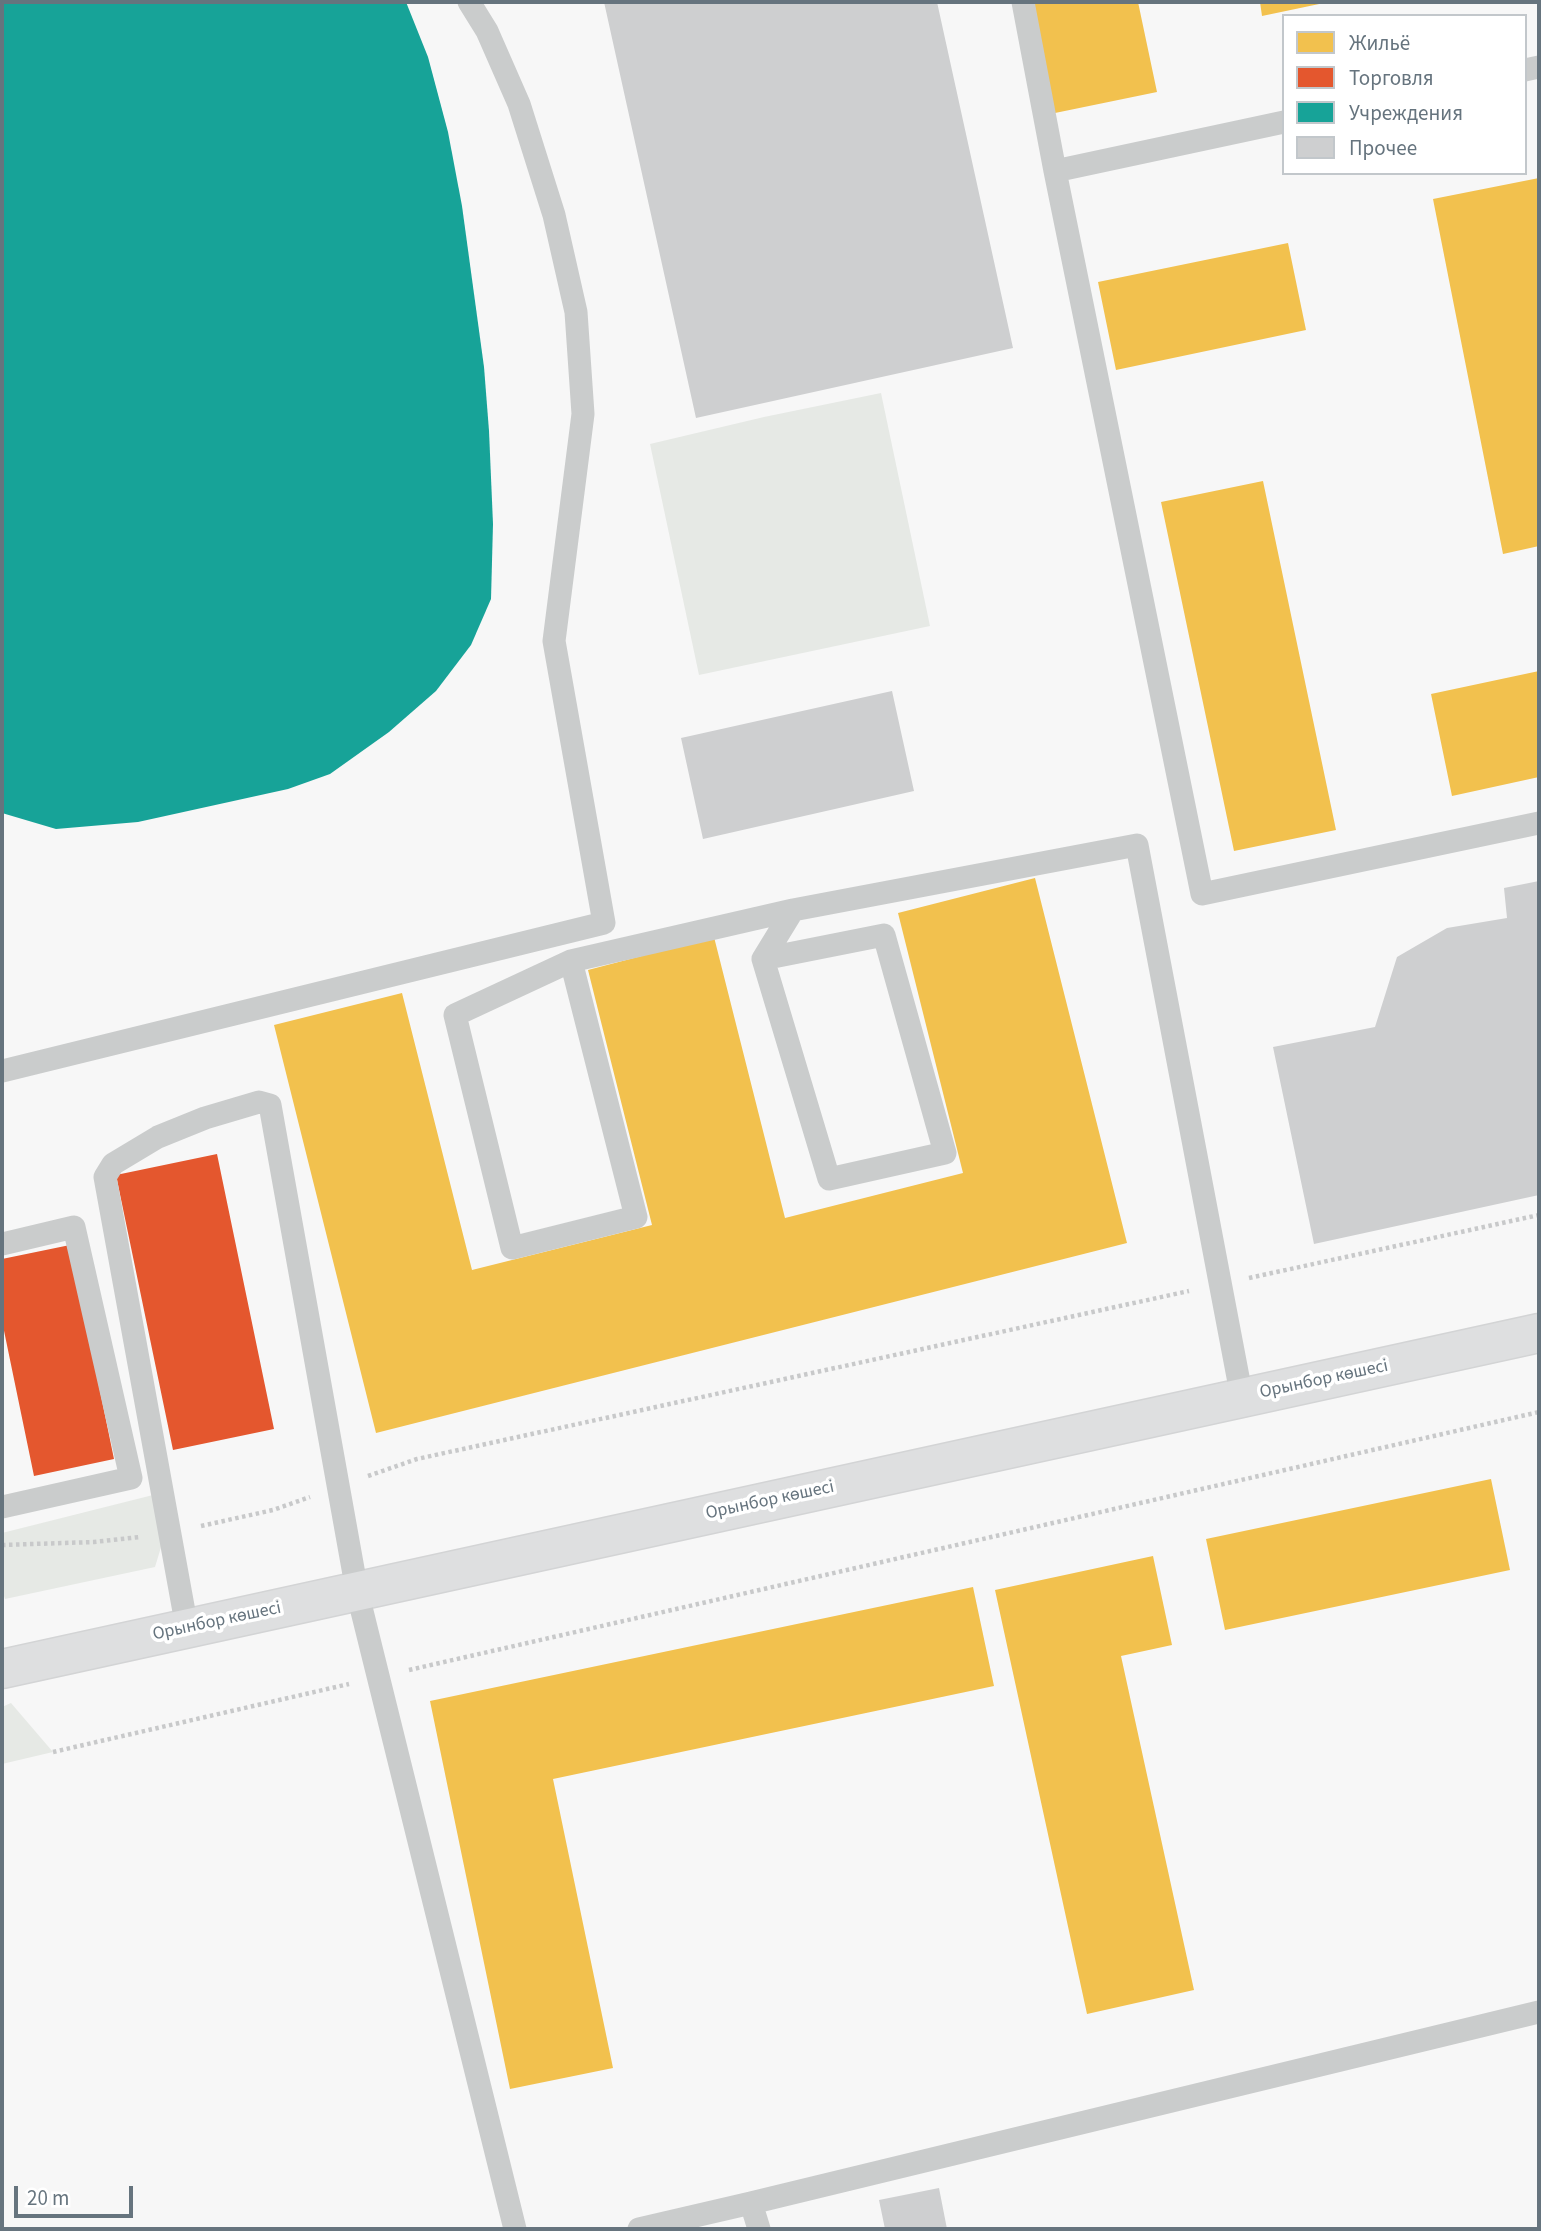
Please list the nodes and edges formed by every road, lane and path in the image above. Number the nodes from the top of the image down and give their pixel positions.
1 (468, 2) edge
2 (1023, 2) edge
3 (1282, 122) edge
4 (1055, 172) junction
5 (1539, 823) edge
6 (793, 910) junction
7 (763, 959) junction
8 (571, 961) junction
9 (2, 1071) edge
10 (1539, 1215) edge
11 (2, 1244) edge
12 (1221, 1284) junction
13 (1539, 1333) edge
14 (1242, 1398) junction
15 (1539, 1412) edge
16 (339, 1486) junction
17 (2, 1507) edge
18 (170, 1533) junction
19 (2, 1545) edge
20 (357, 1591) junction
21 (187, 1628) junction
22 (2, 1669) edge
23 (378, 1677) junction
24 (53, 1752) dead end
25 (1539, 2012) edge
26 (751, 2203) junction
27 (515, 2229) edge
28 (639, 2229) edge
29 (759, 2229) edge

1 - 9 lane
2 - 4 lane
3 - 4 lane
4 - 5 lane
6 - 7 lane
6 - 8 lane
6 - 12 lane
7 - 7 lane
8 - 8 lane
10 - 12 path
11 - 17 lane
12 - 14 lane
12 - 16 path
13 - 14 street, Орынбор көшесі
14 - 20 street, Орынбор көшесі
15 - 23 path
16 - 18 path
16 - 18 lane
16 - 20 lane
18 - 19 path
18 - 21 lane
20 - 21 street, Орынбор көшесі
20 - 23 lane
21 - 22 street, Орынбор көшесі
23 - 24 path
23 - 27 lane
25 - 26 lane
26 - 28 lane
26 - 29 lane

